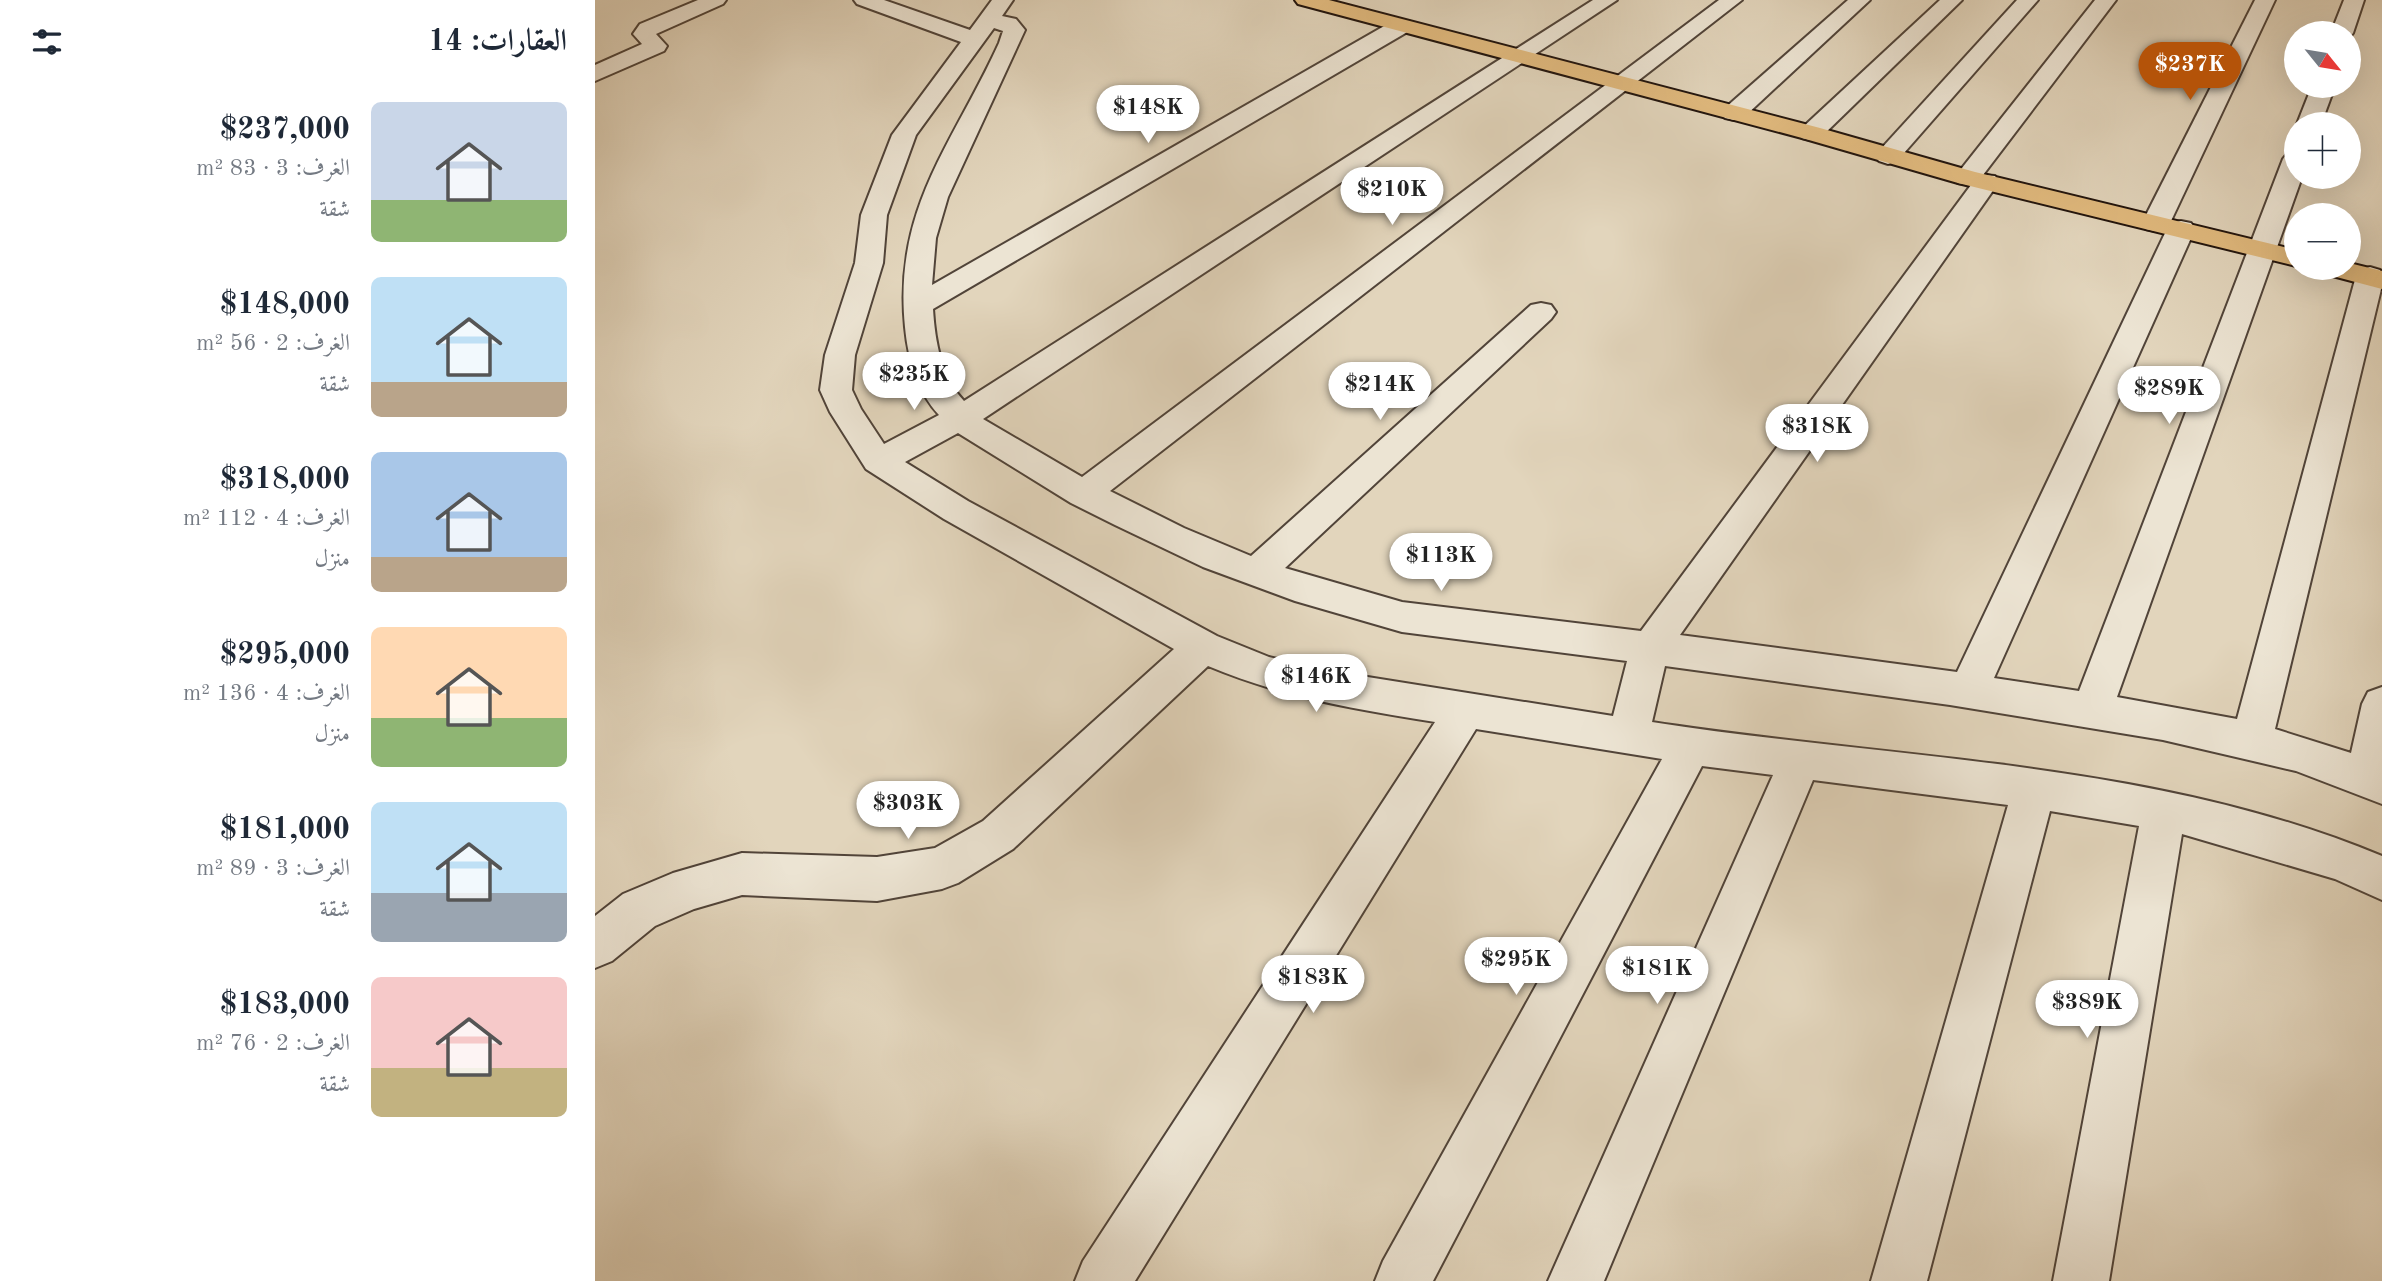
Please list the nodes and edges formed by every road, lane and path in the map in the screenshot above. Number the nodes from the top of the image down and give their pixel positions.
1 (716, 0) edge
2 (864, 0) edge
3 (1305, 0) edge
4 (1608, 0) edge
5 (1733, 0) edge
6 (1860, 0) edge
7 (1952, 0) edge
8 (2028, 0) edge
9 (2106, 0) edge
10 (2265, 0) edge
11 (2354, 0) edge
12 (987, 19) edge
13 (2346, 21) edge
14 (1401, 26) junction
15 (1518, 57) junction
16 (595, 74) edge
17 (1620, 83) junction
18 (1734, 113) junction
19 (1811, 133) junction
20 (1888, 156) junction
21 (1976, 180) junction
22 (2285, 189) edge
23 (2168, 226) junction
24 (2263, 249) junction
25 (2284, 255) edge
26 (2376, 278) edge
27 (918, 305) junction
28 (1541, 312) dead end
29 (954, 421) junction
30 (892, 454) junction
31 (1083, 494) junction
32 (1256, 573) junction
33 (1203, 647) junction
34 (1650, 648) junction
35 (1968, 691) junction
36 (2382, 704) edge
37 (1465, 711) junction
38 (2092, 711) junction
39 (1628, 736) junction
40 (2252, 740) junction
41 (1691, 746) junction
42 (1801, 758) junction
43 (2374, 782) edge
44 (2034, 789) junction
45 (2164, 810) junction
46 (2382, 878) edge
47 (595, 945) edge
48 (1103, 1281) edge
49 (1403, 1281) edge
50 (1576, 1281) edge
51 (1899, 1281) edge
52 (2081, 1281) edge

1 - 16 street
2 - 12 street
3 - 14 main road
4 - 15 street
5 - 17 street
6 - 18 street
7 - 19 street
8 - 20 street
9 - 21 street
10 - 23 street
11 - 13 street
12 - 27 street
12 - 30 street
14 - 15 main road
14 - 27 street
15 - 17 main road
15 - 29 street
17 - 18 main road
17 - 31 street
18 - 19 main road
19 - 20 main road
20 - 21 main road
21 - 23 main road
21 - 34 street
22 - 24 street
23 - 24 main road
23 - 35 street
24 - 25 main road
24 - 38 street
26 - 40 street
27 - 29 street
28 - 32 street
29 - 30 street
29 - 31 street
30 - 33 street
31 - 32 street
32 - 34 street
33 - 37 street
33 - 47 street
34 - 35 street
34 - 39 street
35 - 38 street
36 - 43 street
37 - 39 street
37 - 48 street
38 - 40 street
39 - 41 street
40 - 43 street
41 - 42 street
41 - 49 street
42 - 44 street
42 - 50 street
44 - 45 street
44 - 51 street
45 - 46 street
45 - 52 street

